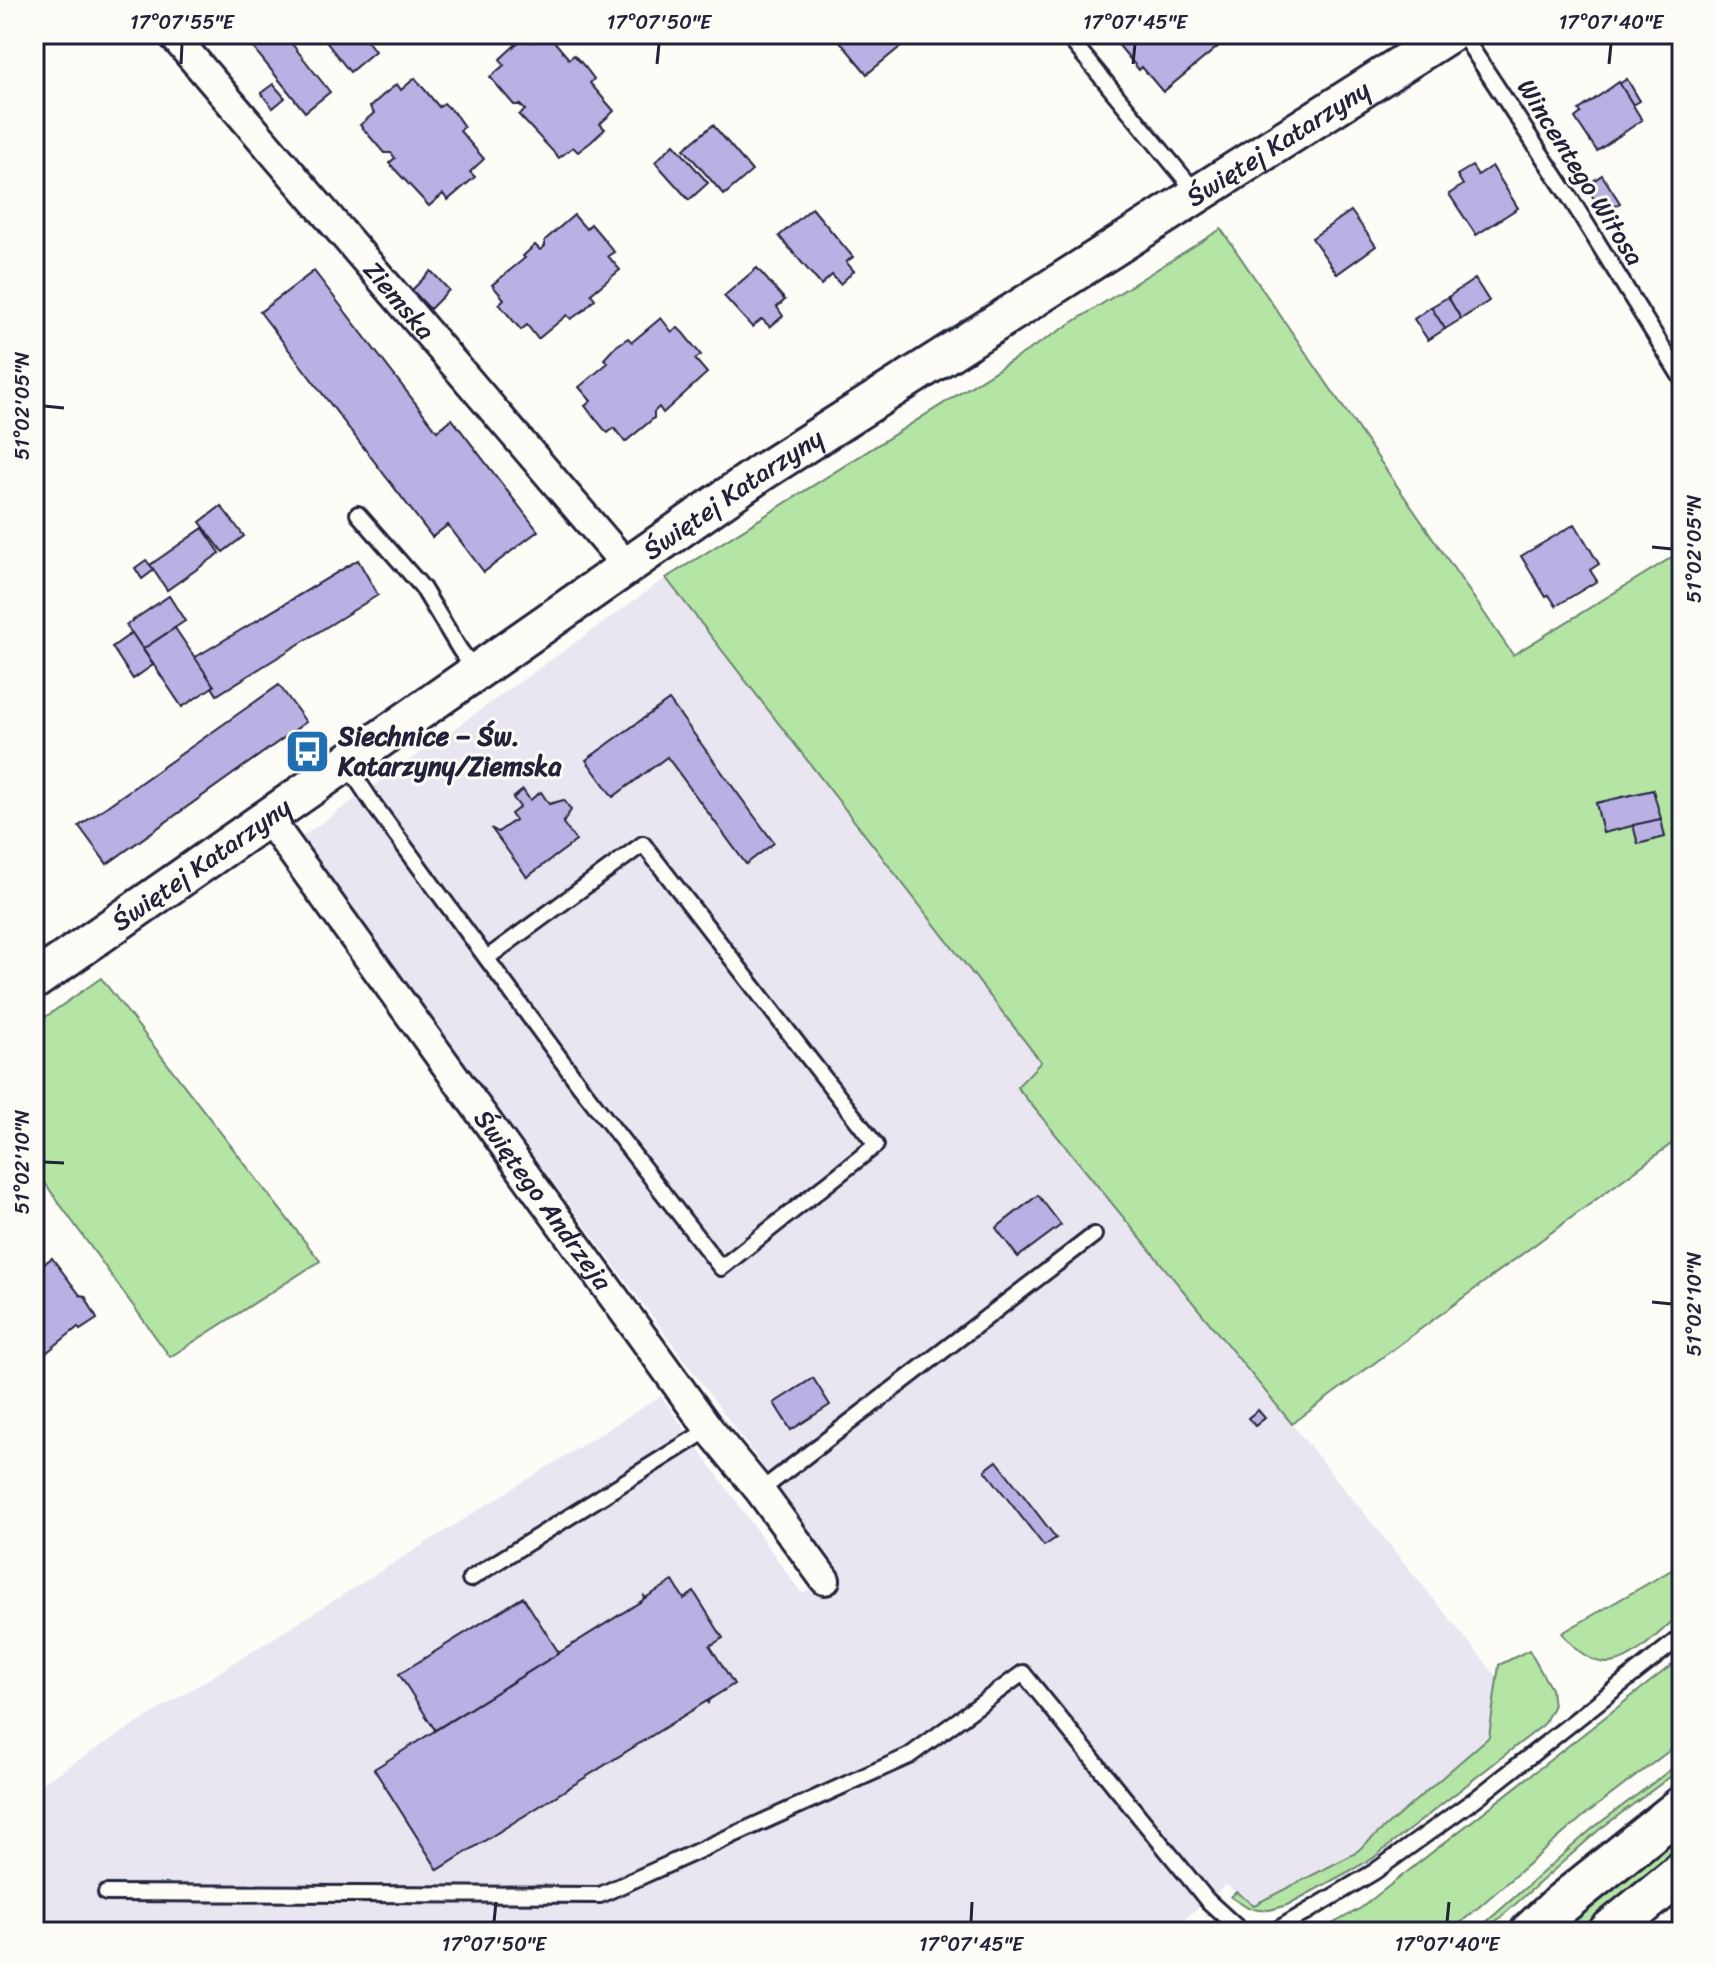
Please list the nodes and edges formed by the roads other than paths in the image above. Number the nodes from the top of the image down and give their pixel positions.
1 (172, 34) edge
2 (1066, 34) edge
3 (1449, 34) edge
4 (1462, 34) edge
5 (1198, 195) junction
6 (1682, 379) edge
7 (358, 514) dead end
8 (626, 565) junction
9 (476, 670) junction
10 (345, 762) junction
11 (267, 817) junction
12 (487, 958) junction
13 (34, 981) edge
14 (1094, 1235) dead end
15 (709, 1429) junction
16 (760, 1491) junction
17 (470, 1579) dead end
18 (825, 1580) dead end
19 (1682, 1636) edge
20 (1682, 1807) edge
21 (1682, 1872) edge
22 (106, 1893) dead end
23 (1242, 1932) edge
24 (1273, 1932) edge
25 (1531, 1932) edge
26 (1609, 1932) edge

1 - 8 street, Ziemska
2 - 5 lane
3 - 5 street, Świętej Katarzyny
4 - 6 lane, Wincentego Witosa
5 - 8 street, Świętej Katarzyny
7 - 9 lane
8 - 9 street, Świętej Katarzyny
9 - 10 street, Świętej Katarzyny
10 - 11 street, Świętej Katarzyny
10 - 12 lane
11 - 13 street, Świętej Katarzyny
11 - 15 street, Świętego Andrzeja
12 - 12 lane
14 - 16 lane
15 - 16 street, Świętego Andrzeja
15 - 17 lane
16 - 18 street, Świętego Andrzeja
19 - 24 lane
20 - 25 main road
21 - 26 main road
22 - 23 lane

